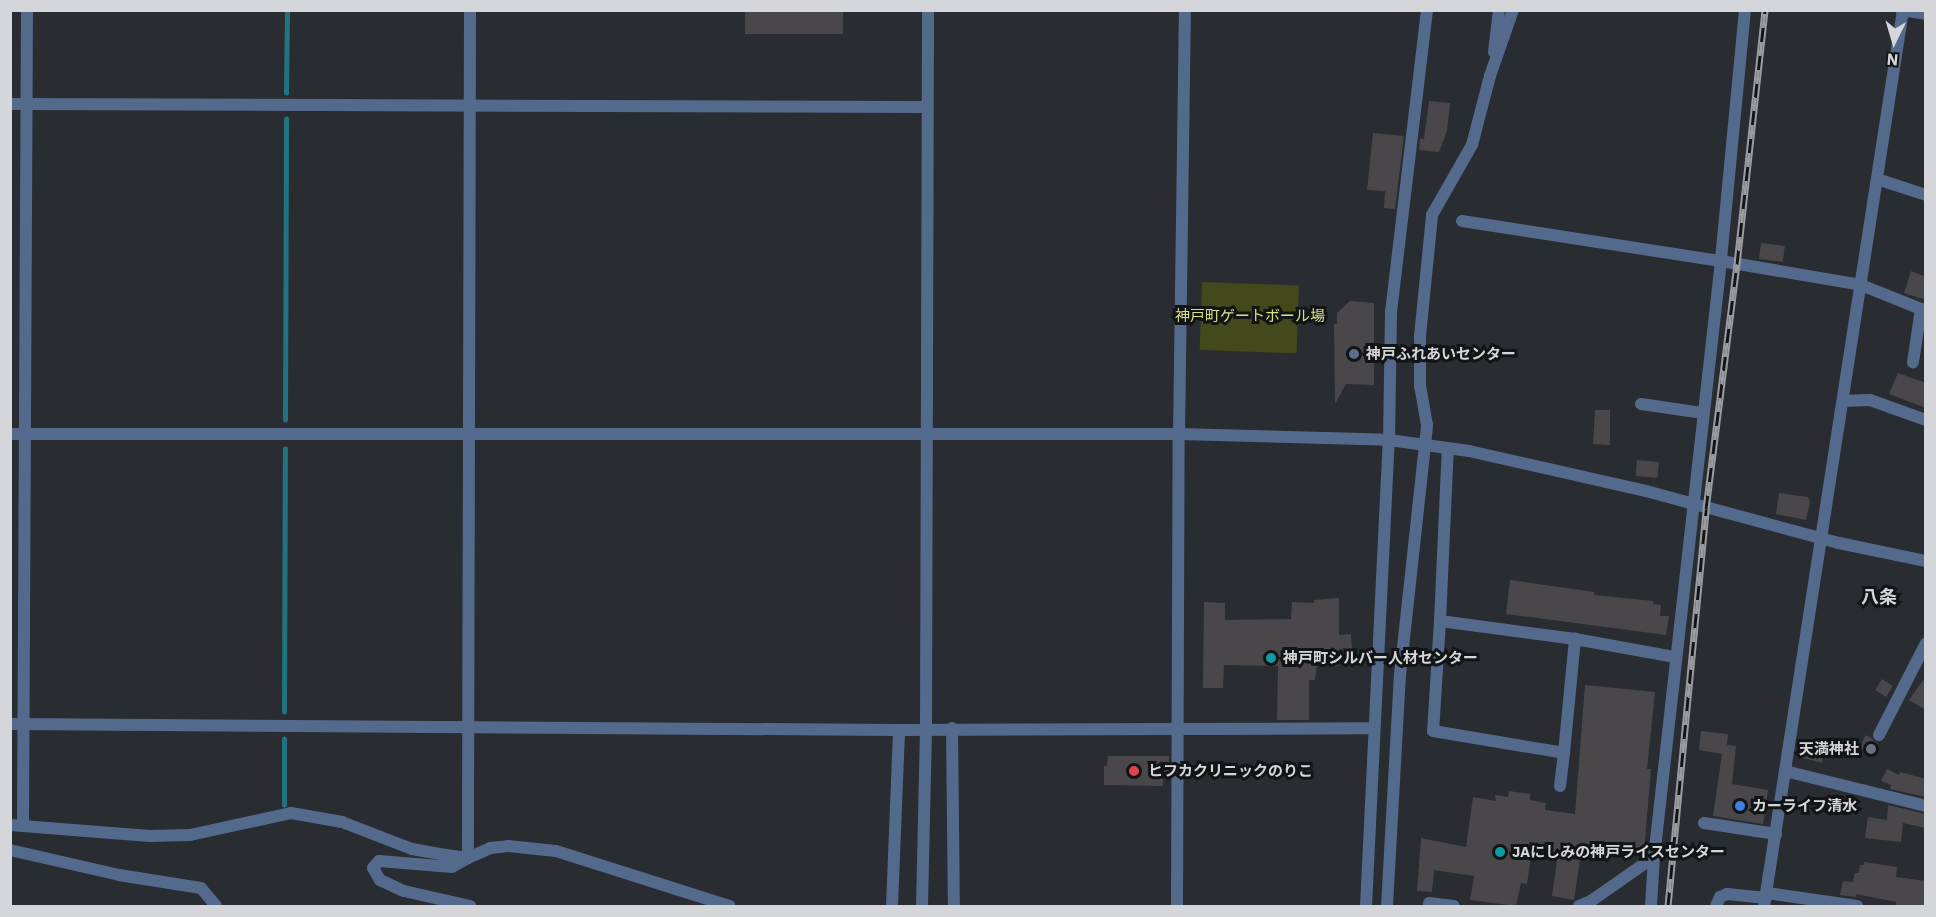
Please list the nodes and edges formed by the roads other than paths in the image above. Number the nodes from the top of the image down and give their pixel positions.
1 (27, 10) edge
2 (470, 10) edge
3 (928, 10) edge
4 (1185, 10) edge
5 (1427, 10) edge
6 (1499, 10) edge
7 (1514, 10) edge
8 (1745, 10) edge
9 (1902, 11) edge
10 (1926, 14) edge
11 (1490, 76) junction
12 (10, 104) edge
13 (28, 104) junction
14 (927, 106) junction
15 (470, 107) junction
16 (1877, 179) junction
17 (1926, 195) edge
18 (1462, 221) dead end
19 (1721, 261) junction
20 (1860, 285) junction
21 (1923, 310) edge
22 (1913, 362) dead end
23 (1843, 401) junction
24 (1641, 404) dead end
25 (1704, 412) junction
26 (1926, 420) edge
27 (10, 434) edge
28 (26, 434) junction
29 (927, 434) junction
30 (1179, 434) junction
31 (470, 436) junction
32 (1389, 440) junction
33 (1425, 444) junction
34 (1448, 448) junction
35 (1693, 505) junction
36 (1822, 537) junction
37 (1926, 561) edge
38 (1440, 621) junction
39 (1575, 639) junction
40 (1926, 643) edge
41 (1675, 657) junction
42 (10, 724) edge
43 (24, 724) junction
44 (468, 727) junction
45 (952, 728) junction
46 (1373, 728) junction
47 (926, 729) junction
48 (1178, 729) junction
49 (899, 730) junction
50 (1879, 735) dead end
51 (1564, 753) junction
52 (1785, 771) junction
53 (1560, 786) dead end
54 (1926, 806) edge
55 (1704, 823) dead end
56 (17, 825) edge
57 (1776, 834) junction
58 (10, 850) edge
59 (1654, 856) junction
60 (468, 858) junction
61 (1766, 899) edge
62 (1429, 903) dead end
63 (216, 906) edge
64 (470, 906) edge
65 (729, 906) edge
66 (892, 906) edge
67 (922, 906) edge
68 (954, 906) edge
69 (1177, 906) edge
70 (1366, 906) edge
71 (1387, 906) edge
72 (1454, 906) edge
73 (1579, 906) edge
74 (1651, 906) edge
75 (1716, 906) edge
76 (1857, 906) edge

1 - 13 street
2 - 15 street
3 - 14 street
4 - 30 street
5 - 32 street
6 - 11 street
7 - 11 street
8 - 19 street
9 - 10 street
9 - 16 street
11 - 33 street
12 - 13 street
13 - 15 street
13 - 28 street
14 - 15 street
14 - 29 street
15 - 31 street
16 - 17 street
16 - 20 street
18 - 19 street
19 - 20 street
19 - 25 street
20 - 21 street
20 - 23 street
21 - 22 street
23 - 26 street
23 - 36 street
24 - 25 street
25 - 35 street
27 - 28 street
28 - 31 street
28 - 43 street
29 - 30 street
29 - 31 street
29 - 47 street
30 - 32 street
30 - 48 street
31 - 44 street
32 - 33 street
32 - 46 street
33 - 34 street
33 - 71 street
34 - 35 street
34 - 38 street
35 - 36 street
35 - 41 street
36 - 37 street
36 - 52 street
38 - 39 street
38 - 51 street
39 - 41 street
39 - 51 street
40 - 50 street
41 - 59 street
42 - 43 street
43 - 44 street
43 - 56 street
44 - 49 street
44 - 60 street
45 - 47 street
45 - 48 street
45 - 68 street
46 - 48 street
46 - 70 street
47 - 49 street
47 - 67 street
48 - 69 street
49 - 66 street
51 - 53 street
52 - 54 street
52 - 57 street
55 - 57 street
56 - 60 street
57 - 61 street
58 - 63 street
59 - 73 street
59 - 74 street
60 - 64 street
60 - 65 street
61 - 75 street
61 - 76 street
62 - 72 street

